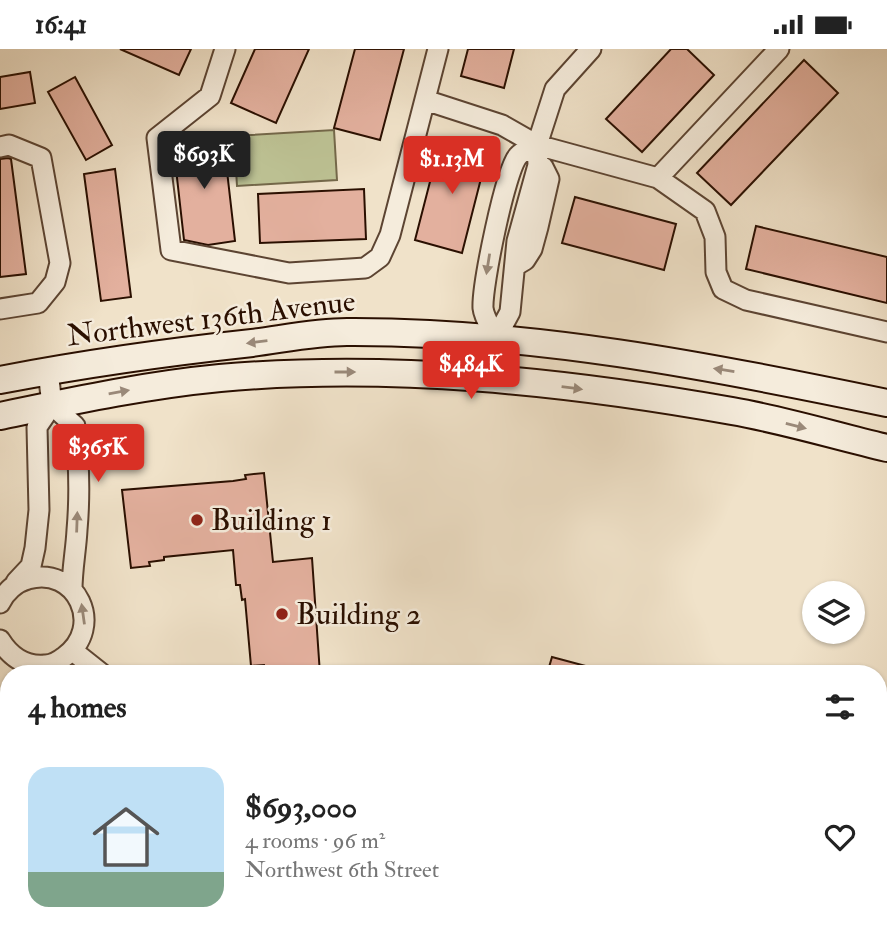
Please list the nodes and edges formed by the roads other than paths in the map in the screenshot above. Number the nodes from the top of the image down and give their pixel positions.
1 (225, 49) edge
2 (438, 49) edge
3 (591, 49) edge
4 (779, 49) edge
5 (425, 100) junction
6 (537, 145) junction
7 (0, 147) edge
8 (538, 165) junction
9 (658, 178) junction
10 (503, 198) junction
11 (527, 203) junction
12 (515, 266) junction
13 (0, 309) edge
14 (887, 332) edge
15 (496, 338) junction
16 (48, 371) junction
17 (488, 378) junction
18 (0, 380) edge
19 (887, 403) edge
20 (52, 405) junction
21 (0, 417) edge
22 (887, 448) edge
23 (72, 590) junction
24 (6, 595) edge
25 (0, 640) edge
26 (73, 651) junction
27 (31, 665) edge
28 (49, 665) edge
29 (91, 665) edge

1 - 5 street
2 - 5 street
3 - 6 street
4 - 9 street
5 - 6 street
6 - 8 street
6 - 9 street
6 - 10 street
7 - 13 street
8 - 11 street
8 - 12 street
9 - 14 street
10 - 11 street
10 -> 15 street
11 - 12 street
12 - 15 street
15 -> 16 street, Northwest 136th Avenue
15 - 17 street
19 -> 15 street, Northwest 136th Avenue
16 - 18 street, Northwest 136th Avenue
16 - 20 street
20 -> 17 street, Northwest 136th Avenue
17 -> 22 street, Northwest 136th Avenue
20 - 21 street, Northwest 136th Avenue
23 -> 20 street
20 - 24 street
23 - 24 street
26 -> 23 street
25 - 27 street
26 - 28 street
26 - 29 street

